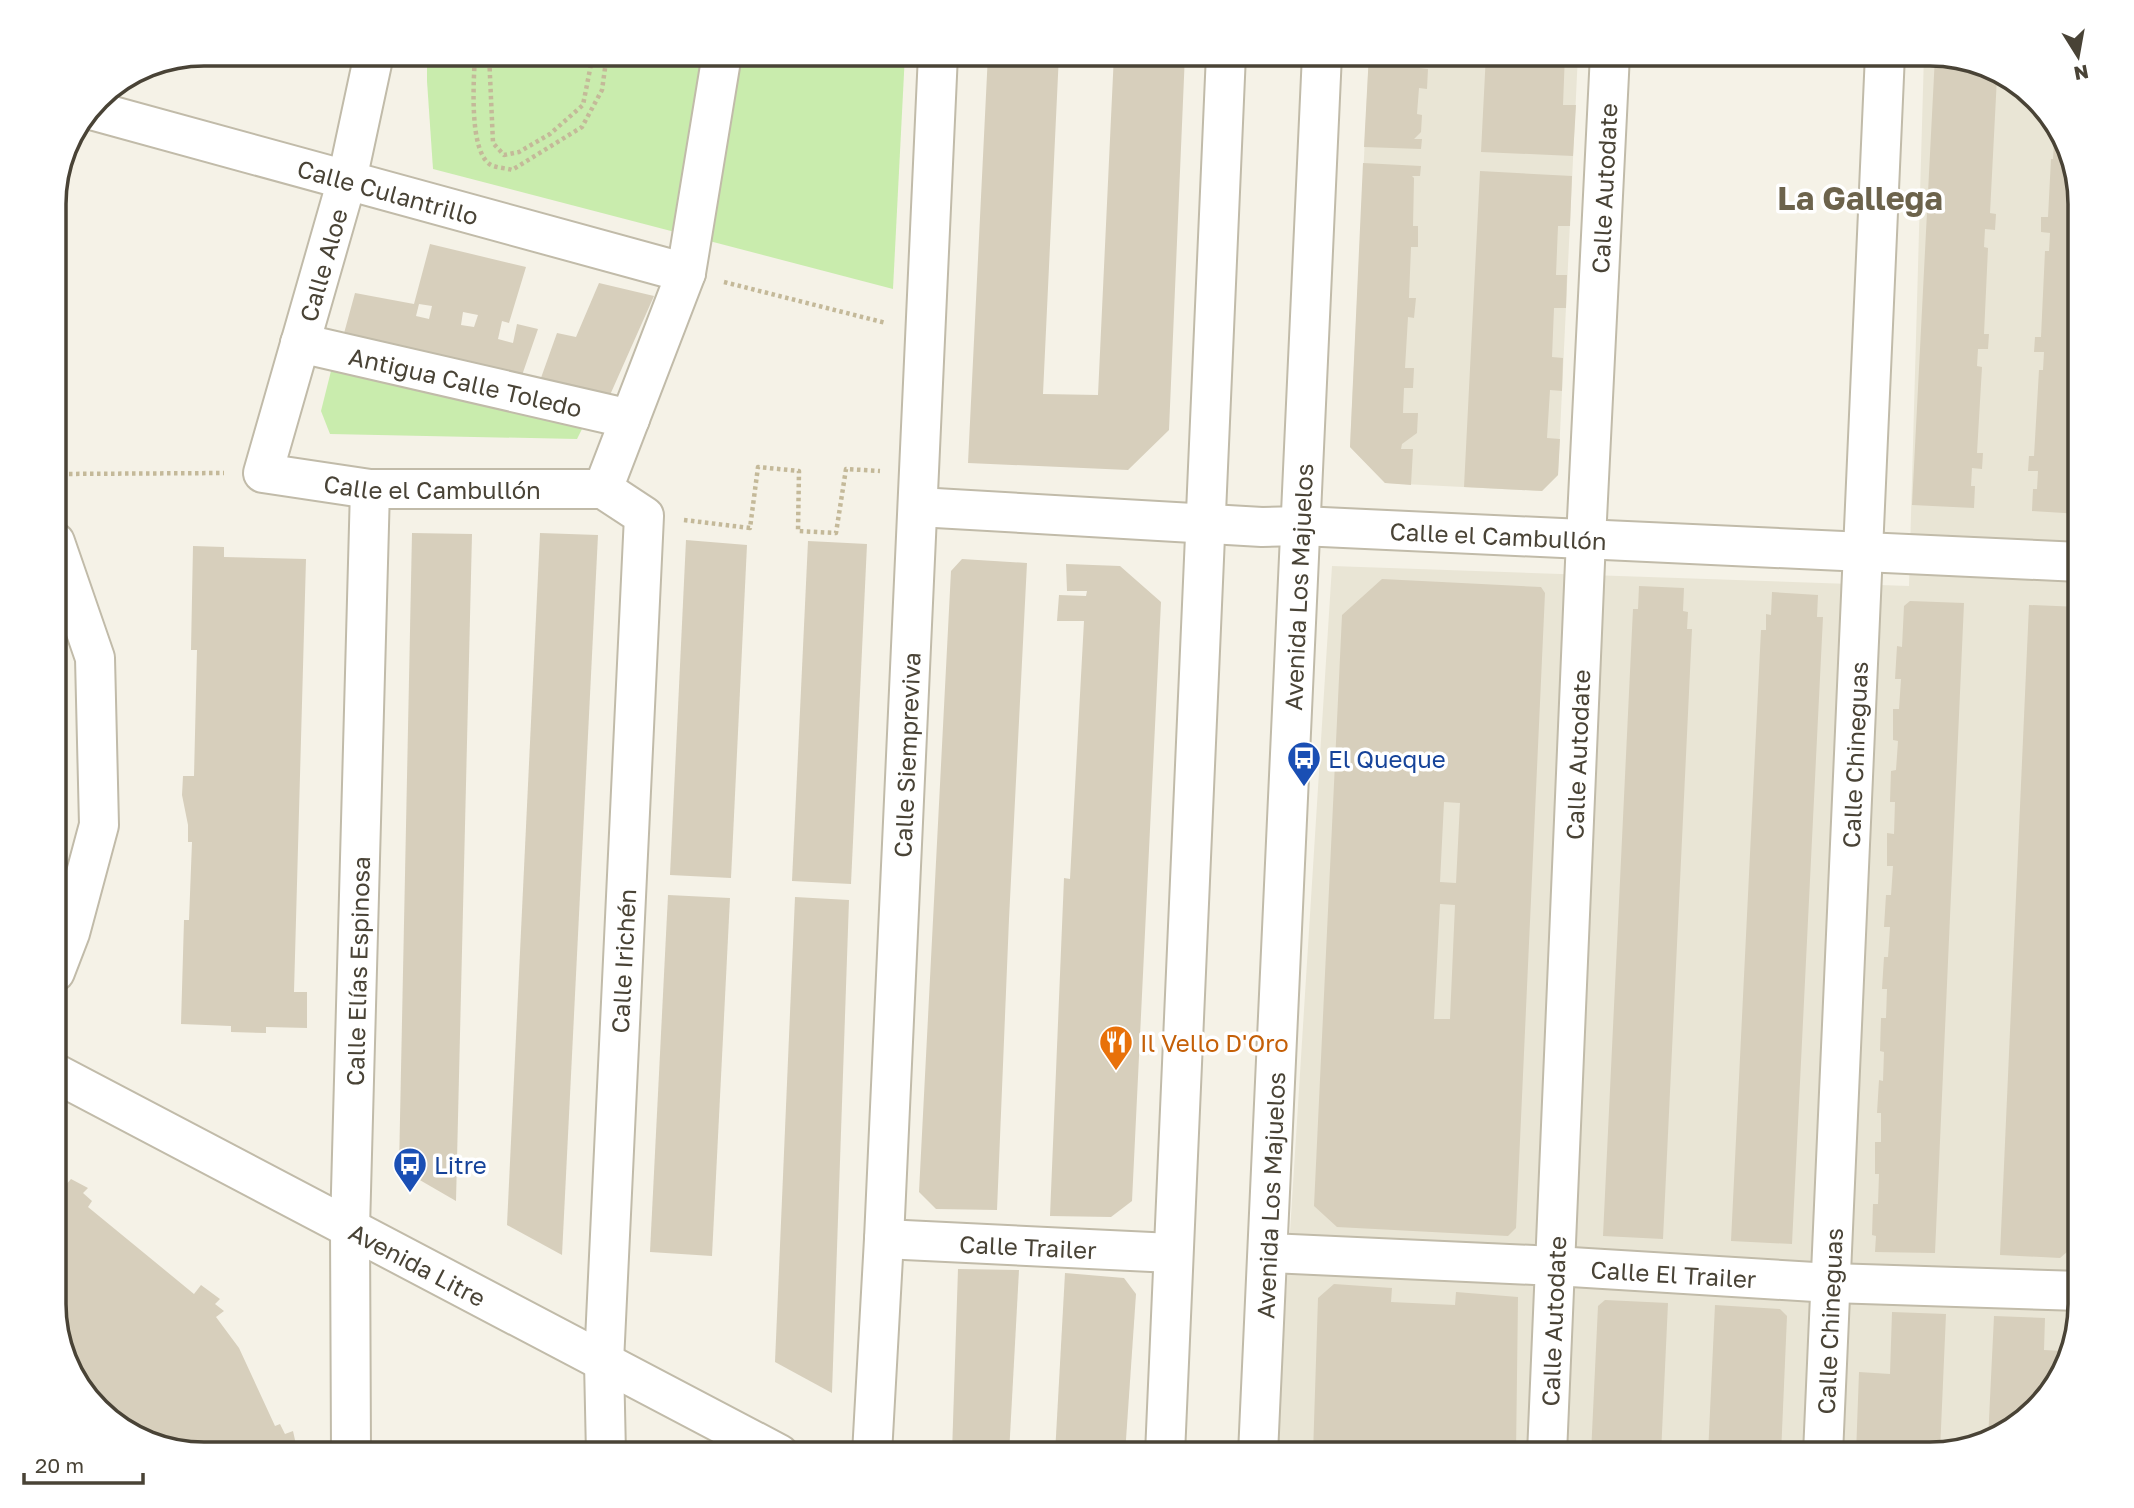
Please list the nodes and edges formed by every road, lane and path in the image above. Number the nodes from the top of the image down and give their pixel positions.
1 (371, 67) edge
2 (474, 67) edge
3 (490, 67) edge
4 (590, 67) edge
5 (605, 67) edge
6 (720, 67) edge
7 (936, 67) edge
8 (1225, 67) edge
9 (1321, 67) edge
10 (1609, 67) edge
11 (1884, 67) edge
12 (102, 113) edge
13 (347, 180) junction
14 (686, 273) junction
15 (925, 333) junction
16 (300, 343) junction
17 (630, 419) junction
18 (263, 473) junction
19 (67, 474) edge
20 (370, 489) junction
21 (603, 489) junction
22 (919, 490) junction
23 (644, 516) junction
24 (1205, 523) junction
25 (1301, 526) junction
26 (1586, 539) junction
27 (1864, 552) junction
28 (2068, 561) edge
29 (67, 577) edge
30 (67, 941) edge
31 (67, 1079) edge
32 (349, 1228) junction
33 (884, 1239) junction
34 (1172, 1253) junction
35 (1268, 1253) junction
36 (1555, 1266) junction
37 (1831, 1283) junction
38 (2068, 1291) edge
39 (604, 1362) junction
40 (351, 1442) edge
41 (606, 1442) edge
42 (756, 1442) edge
43 (874, 1442) edge
44 (1164, 1442) edge
45 (1259, 1442) edge
46 (1547, 1442) edge
47 (1823, 1442) edge

1 - 13 street, Calle Aloe
2 - 5 path
3 - 4 path
6 - 14 street
7 - 15 street, Calle Siempreviva
8 - 24 street
9 - 25 street, Avenida Los Majuelos
10 - 26 street, Calle Autodate
11 - 27 street, Calle Chineguas
12 - 13 street, Calle Culantrillo
13 - 14 street, Calle Culantrillo
13 - 16 street, Calle Aloe
14 - 15 path
14 - 17 street
15 - 22 street, Calle Siempreviva
16 - 17 street, Antigua Calle Toledo
16 - 18 street, Calle Aloe
17 - 21 street
18 - 19 path
18 - 20 street, Calle el Cambullón
20 - 21 street, Calle el Cambullón
20 - 32 street, Calle Elías Espinosa
21 - 23 street
22 - 23 path
22 - 24 street, Calle el Cambullón
22 - 33 street, Calle Siempreviva
23 - 39 street, Calle Irichén
24 - 25 street, Calle el Cambullón
24 - 34 street
25 - 26 street, Calle el Cambullón
25 - 35 street, Avenida Los Majuelos
26 - 27 street, Calle el Cambullón
26 - 36 street, Calle Autodate
27 - 28 street, Calle el Cambullón
27 - 37 street, Calle Chineguas
29 - 30 street
31 - 32 street, Avenida Litre
32 - 39 street, Avenida Litre
32 - 40 street, Calle Elías Espinosa
33 - 34 street, Calle Trailer
33 - 43 street, Calle Siempreviva
34 - 44 street
35 - 36 street, Calle El Trailer
35 - 45 street, Avenida Los Majuelos
36 - 37 street, Calle El Trailer
36 - 46 street, Calle Autodate
37 - 38 street, Calle El Trailer
37 - 47 street, Calle Chineguas
39 - 41 street, Calle Irichén
39 - 42 street, Avenida Litre

